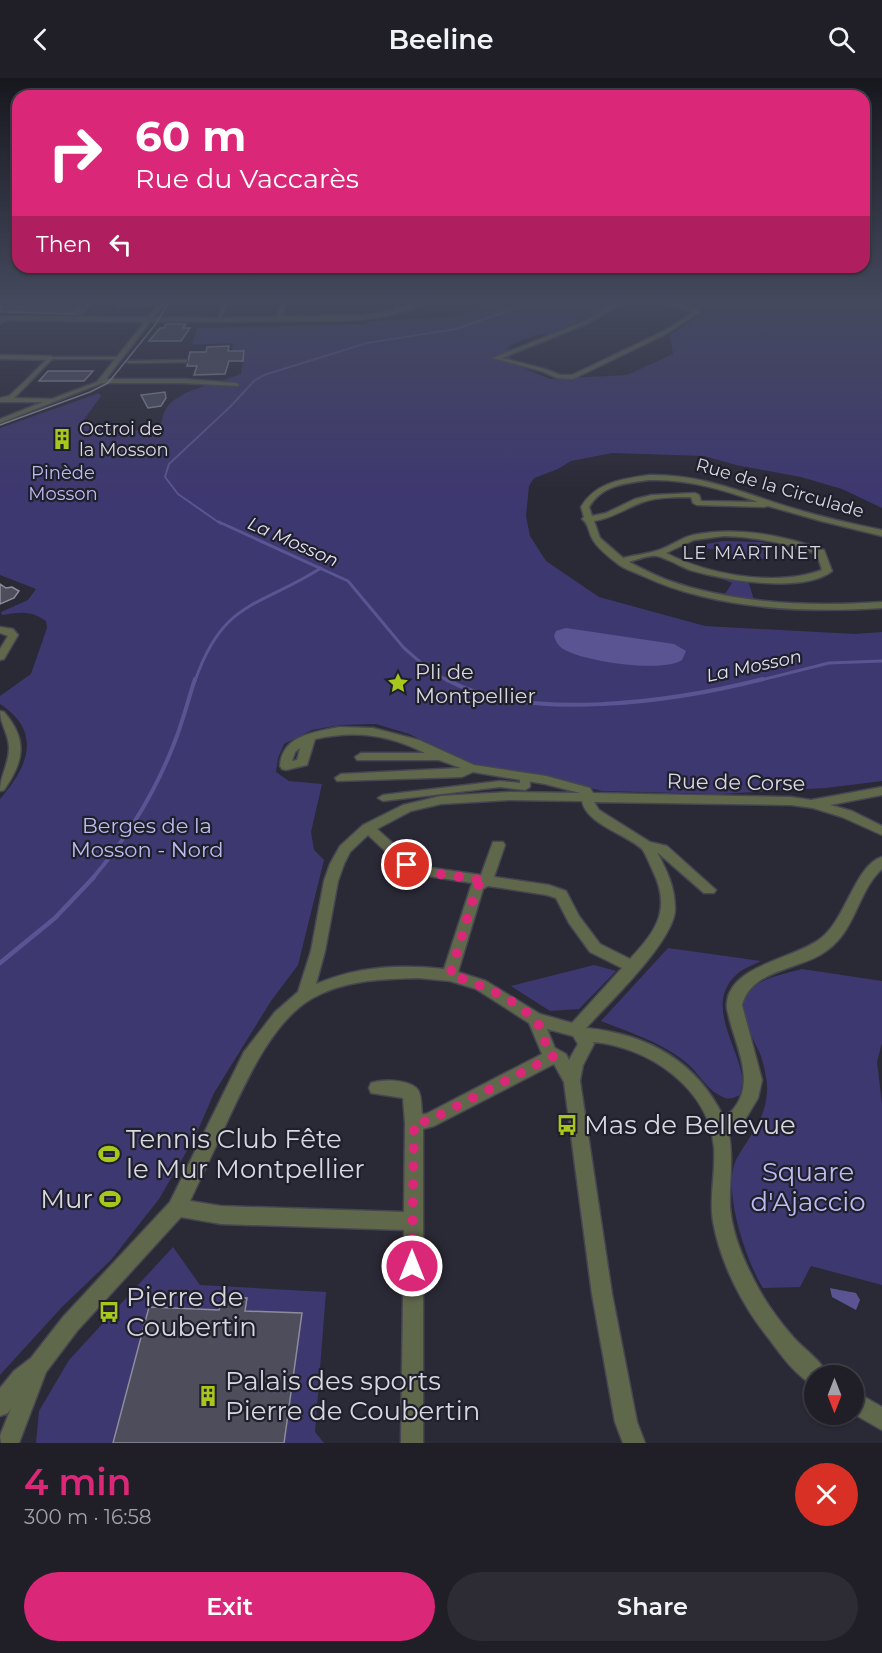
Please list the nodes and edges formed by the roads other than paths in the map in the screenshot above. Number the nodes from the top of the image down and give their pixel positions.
1 (44, 364) edge
2 (115, 364) edge
3 (517, 364) edge
4 (600, 364) edge
5 (101, 381) junction
6 (24, 384) joint
7 (236, 385) dead end
8 (2, 400) edge
9 (41, 403) junction
10 (0, 421) edge
11 (774, 505) junction
12 (585, 519) junction
13 (882, 533) edge
14 (658, 553) junction
15 (621, 562) junction
16 (882, 605) edge
17 (0, 630) edge
18 (0, 657) edge
19 (0, 714) edge
20 (309, 737) dead end
21 (441, 756) junction
22 (361, 757) dead end
23 (471, 768) junction
24 (525, 777) junction
25 (341, 778) dead end
26 (0, 787) edge
27 (882, 791) edge
28 (383, 798) dead end
29 (589, 799) junction
30 (811, 804) junction
31 (368, 828) junction
32 (882, 831) edge
33 (498, 845) dead end
34 (648, 847) junction
35 (882, 862) edge
36 (486, 881) junction
37 (709, 890) dead end
38 (632, 967) junction
39 (450, 975) junction
40 (305, 994) junction
41 (535, 1019) junction
42 (573, 1030) junction
43 (553, 1052) junction
44 (582, 1054) junction
45 (572, 1081) junction
46 (377, 1088) dead end
47 (414, 1123) junction
48 (719, 1125) junction
49 (177, 1208) junction
50 (412, 1221) junction
51 (38, 1365) junction
52 (807, 1365) edge
53 (0, 1405) edge
54 (864, 1408) edge
55 (882, 1419) edge
56 (8, 1437) edge
57 (412, 1443) edge
58 (634, 1443) edge

1 - 6 street
2 - 5 street
3 - 4 street
5 - 7 street
5 - 9 street
6 - 8 street
8 - 9 street
9 - 10 street
11 - 12 street
11 - 12 street, Rue de la Circulade
11 - 13 street, Rue de la Circulade
12 - 15 street
14 - 14 street
14 - 15 street
15 - 16 street
17 - 18 street
19 - 26 street
20 - 21 street
21 - 22 street
21 - 23 street
23 - 24 street
23 - 25 street
24 - 28 street
24 - 29 street
27 - 30 street, Rue de Corse
29 - 30 street, Rue de Corse
29 - 31 street, Rue de Corse
29 - 34 street
30 - 32 street
31 - 36 street
31 - 40 street, Rue de Corse
33 - 36 street
34 - 37 street
34 - 38 street
35 - 48 street
36 - 38 street
36 - 39 street
38 - 42 street
39 - 40 street
39 - 41 street
40 - 49 street
41 - 42 street
41 - 43 street
42 - 43 street
42 - 44 street
42 - 48 street
43 - 44 street
43 - 45 street
43 - 47 street
44 - 45 street
45 - 58 street
46 - 47 street
47 - 50 street
48 - 52 street
49 - 50 street
49 - 51 street
50 - 57 street
51 - 53 street
51 - 56 street
54 - 55 street

